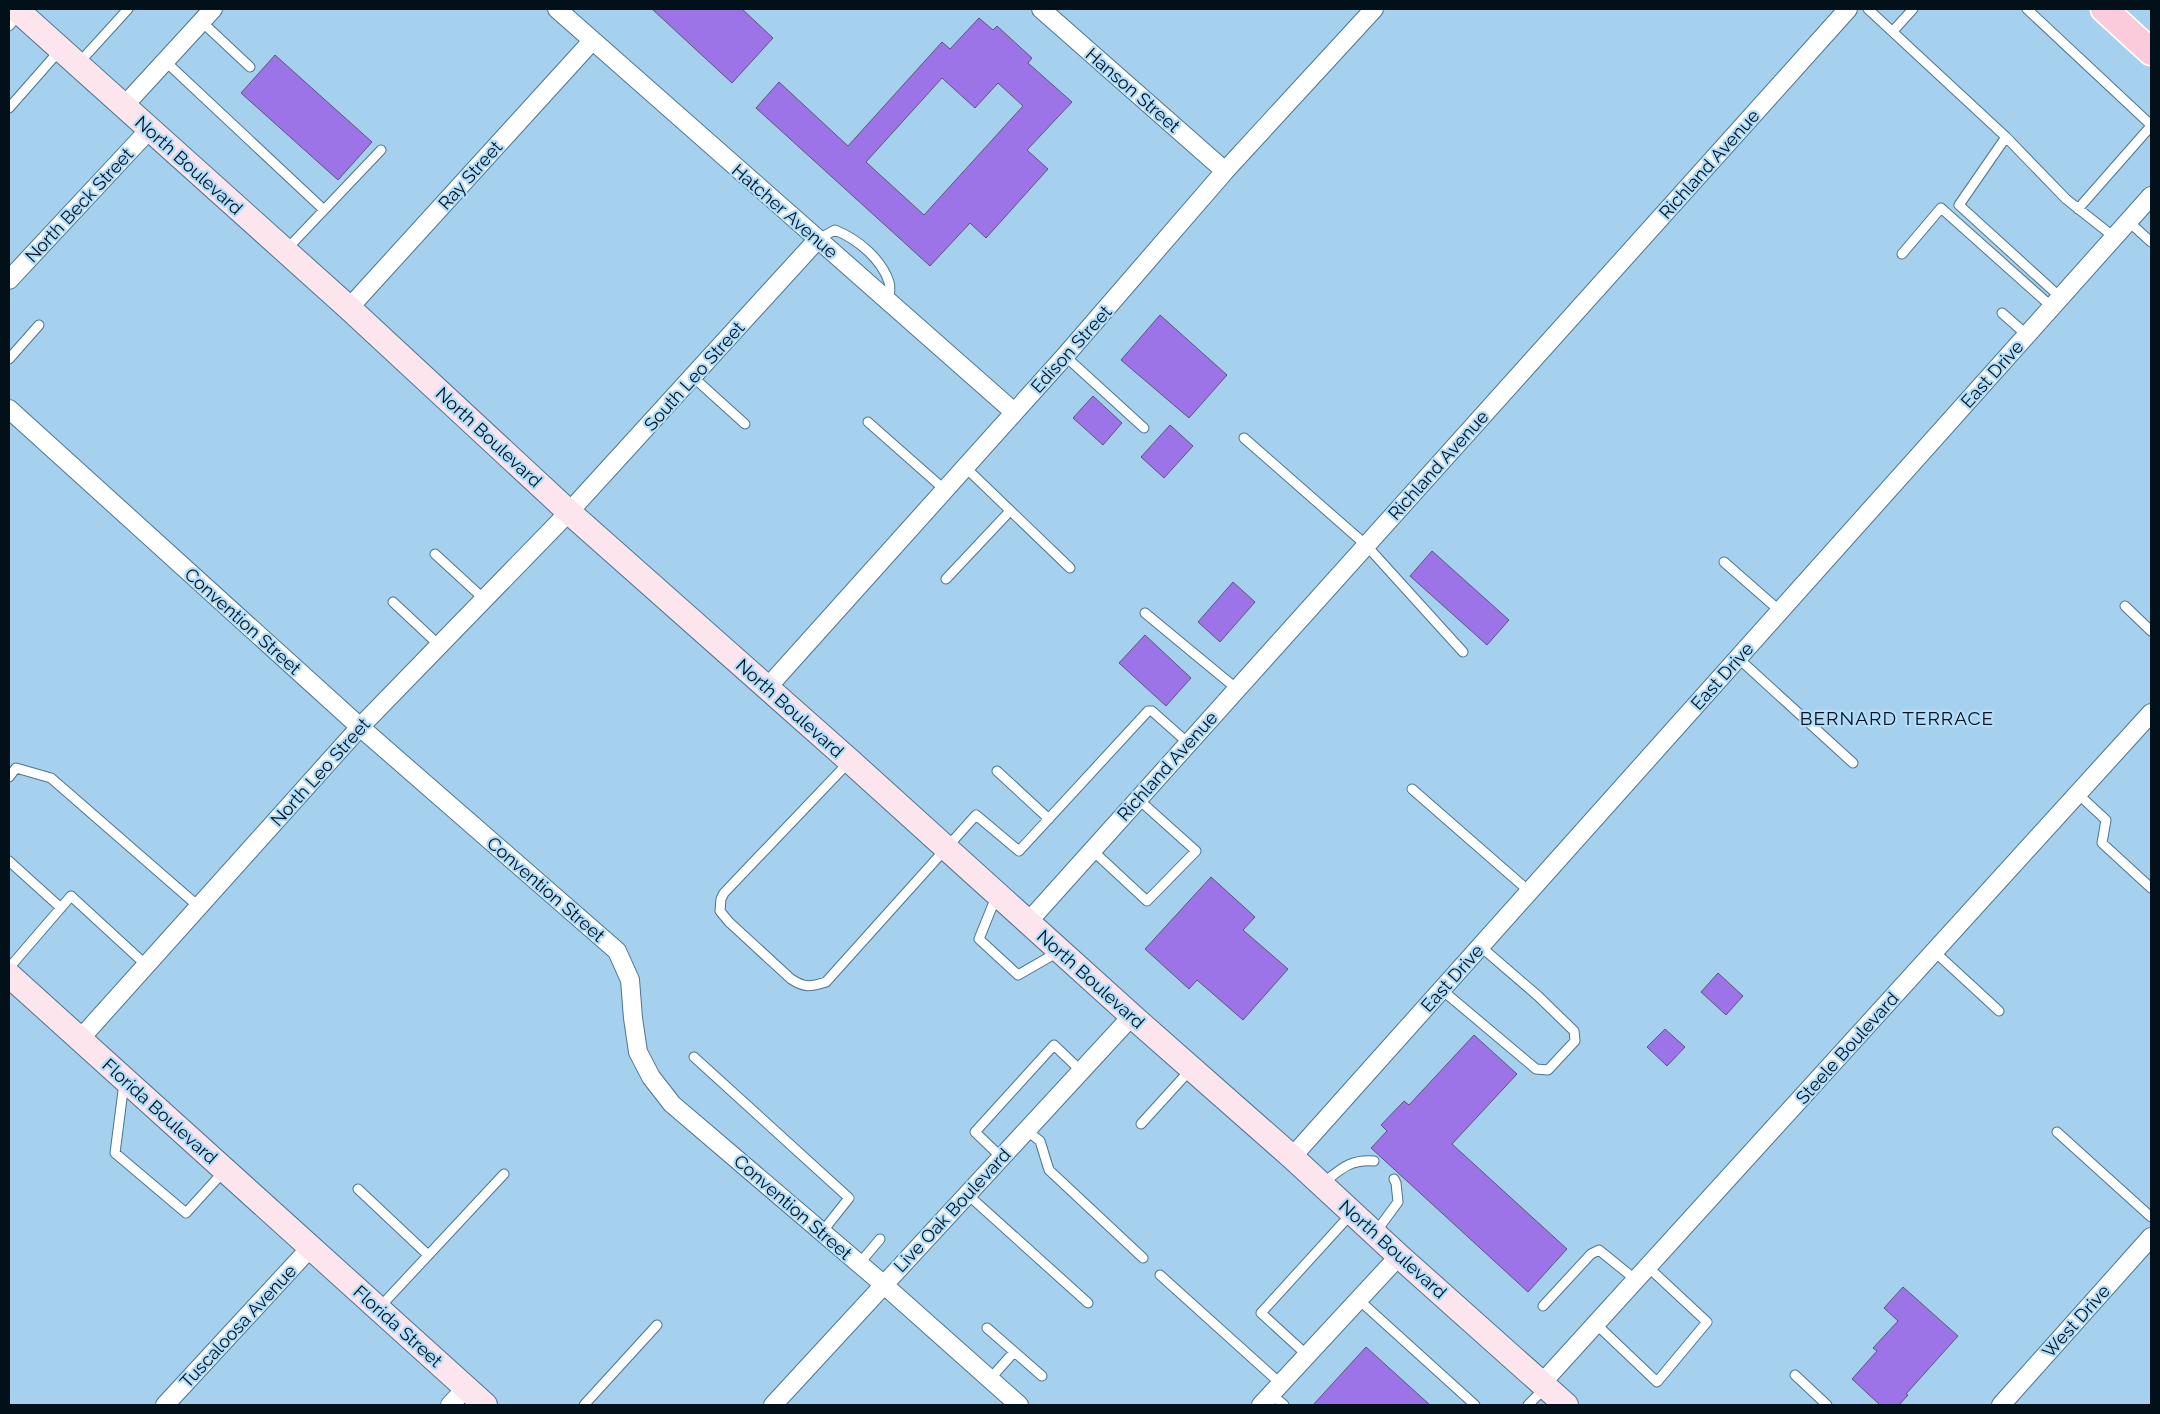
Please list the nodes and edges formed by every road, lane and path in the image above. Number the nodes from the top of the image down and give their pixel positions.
1 (128, 9) edge
2 (556, 9) edge
3 (1041, 9) edge
4 (1374, 9) edge
5 (1848, 9) edge
6 (1868, 9) edge
7 (1913, 9) edge
8 (2027, 9) edge
9 (2104, 9) edge
10 (207, 15) edge
11 (15, 16) edge
12 (1893, 31) junction
13 (592, 41) junction
14 (2151, 52) edge
15 (69, 57) junction
16 (165, 61) junction
17 (250, 67) dead end
18 (124, 106) junction
19 (9, 108) edge
20 (2151, 125) edge
21 (149, 130) junction
22 (2006, 137) junction
23 (381, 150) dead end
24 (1225, 171) junction
25 (2151, 196) edge
26 (2078, 209) junction
27 (324, 210) junction
28 (2128, 221) junction
29 (2114, 237) junction
30 (818, 239) junction
31 (2151, 242) edge
32 (285, 251) junction
33 (1902, 254) dead end
34 (9, 280) edge
35 (2056, 302) junction
36 (349, 308) junction
37 (2002, 314) dead end
38 (39, 326) dead end
39 (2026, 335) junction
40 (1065, 356) junction
41 (9, 360) edge
42 (692, 377) junction
43 (9, 409) edge
44 (1014, 412) junction
45 (868, 422) dead end
46 (745, 424) dead end
47 (1144, 428) dead end
48 (1244, 438) dead end
49 (965, 467) junction
50 (945, 490) junction
51 (1010, 511) junction
52 (569, 512) junction
53 (1366, 545) junction
54 (435, 554) dead end
55 (1724, 562) dead end
56 (1070, 568) dead end
57 (946, 579) dead end
58 (484, 600) junction
59 (393, 602) dead end
60 (2125, 606) dead end
61 (1780, 611) junction
62 (1145, 613) dead end
63 (2151, 631) edge
64 (440, 646) junction
65 (1463, 652) dead end
66 (1738, 658) junction
67 (767, 688) junction
68 (1237, 689) junction
69 (2151, 713) edge
70 (360, 727) junction
71 (1188, 743) junction
72 (850, 761) junction
73 (1853, 763) dead end
74 (997, 771) dead end
75 (9, 777) edge
76 (1412, 789) dead end
77 (2078, 794) junction
78 (1138, 799) junction
79 (1048, 820) junction
80 (946, 848) junction
81 (1092, 850) junction
82 (9, 861) edge
83 (2151, 888) edge
84 (1530, 892) junction
85 (997, 894) junction
86 (198, 906) junction
87 (61, 908) junction
88 (1028, 922) junction
89 (1480, 946) junction
90 (1060, 951) junction
91 (1934, 952) junction
92 (145, 964) junction
93 (9, 968) edge
94 (9, 975) edge
95 (1442, 990) junction
96 (1998, 1011) dead end
97 (1132, 1016) junction
98 (80, 1039) junction
99 (694, 1057) dead end
100 (1192, 1068) junction
101 (1081, 1071) junction
102 (124, 1079) junction
103 (1141, 1124) dead end
104 (1026, 1130) junction
105 (2057, 1132) dead end
106 (1001, 1157) junction
107 (1292, 1157) junction
108 (1374, 1161) dead end
109 (225, 1170) junction
110 (504, 1174) dead end
111 (1394, 1179) dead end
112 (1322, 1184) junction
113 (358, 1189) dead end
114 (967, 1194) junction
115 (1352, 1213) junction
116 (2151, 1218) edge
117 (822, 1232) junction
118 (1374, 1234) junction
119 (2151, 1237) edge
120 (880, 1239) dead end
121 (311, 1247) junction
122 (428, 1255) junction
123 (1399, 1256) junction
124 (1143, 1258) dead end
125 (859, 1264) junction
126 (1642, 1274) junction
127 (1160, 1275) dead end
128 (883, 1284) junction
129 (1359, 1300) junction
130 (1088, 1303) dead end
131 (1543, 1306) dead end
132 (379, 1309) junction
133 (1596, 1324) junction
134 (657, 1325) dead end
135 (986, 1328) dead end
136 (1014, 1352) junction
137 (1308, 1356) junction
138 (1795, 1375) dead end
139 (1042, 1376) dead end
140 (990, 1379) junction
141 (1544, 1385) junction
142 (458, 1397) edge
143 (1274, 1397) edge
144 (165, 1405) edge
145 (485, 1405) edge
146 (584, 1405) edge
147 (773, 1405) edge
148 (1019, 1405) edge
149 (1475, 1405) edge
150 (1528, 1405) edge
151 (1566, 1405) edge
152 (1827, 1405) edge
153 (2001, 1405) edge

1 - 15 lane
2 - 13 street, Hatcher Avenue
3 - 24 street, Hanson Street
4 - 24 street, Edison Street
5 - 53 street, Richland Avenue
6 - 12 lane
7 - 12 lane
8 - 20 lane
9 - 14 main road
10 - 16 street
10 - 17 lane
11 - 15 street, North Boulevard
12 - 22 lane
13 - 30 street, Hatcher Avenue
13 - 36 street, Ray Street
15 - 18 street, North Boulevard
15 - 19 lane
16 - 18 street
16 - 27 lane
18 - 21 street, North Boulevard
20 - 26 lane
21 - 32 street, North Boulevard
21 - 34 street, North Beck Street
22 - 26 lane
22 - 35 lane
23 - 27 lane
24 - 40 street, Edison Street
25 - 28 street, East Drive
26 - 29 lane
27 - 32 lane
28 - 29 street, East Drive
28 - 31 lane
29 - 35 street, East Drive
30 - 42 street, South Leo Street
30 - 44 street, Hatcher Avenue
32 - 36 street, North Boulevard
33 - 35 lane
35 - 39 street, East Drive
36 - 52 street, North Boulevard
37 - 39 lane
38 - 41 lane
39 - 61 street, East Drive
40 - 44 street, Edison Street
40 - 47 lane
42 - 46 lane
42 - 52 street, South Leo Street
43 - 70 street, Convention Street
44 - 49 street, Edison Street
45 - 50 lane
48 - 53 lane
49 - 50 street, Edison Street
49 - 51 lane
50 - 67 street, Edison Street
51 - 56 lane
51 - 57 lane
52 - 58 street, North Leo Street
52 - 67 street, North Boulevard
53 - 65 lane
53 - 68 street, Richland Avenue
54 - 58 lane
55 - 61 lane
58 - 64 street, North Leo Street
59 - 64 lane
60 - 63 lane
61 - 66 street, East Drive
62 - 68 lane
64 - 70 street, North Leo Street
66 - 73 lane
66 - 84 street, East Drive
67 - 72 street, North Boulevard
68 - 71 street, Richland Avenue
69 - 77 street, Steele Boulevard
70 - 86 street, North Leo Street
70 - 117 street, Convention Street
71 - 78 street, Richland Avenue
71 - 79 lane
72 - 80 street, North Boulevard
72 - 80 lane
74 - 79 lane
75 - 86 lane
76 - 84 lane
77 - 83 lane
77 - 91 street, Steele Boulevard
78 - 81 street, Richland Avenue
78 - 81 lane
79 - 80 lane
80 - 85 street, North Boulevard
81 - 88 street, Richland Avenue
82 - 87 lane
84 - 89 street, East Drive
85 - 88 street, North Boulevard
85 - 90 lane
86 - 92 street, North Leo Street
87 - 92 lane
87 - 93 lane
88 - 90 street, North Boulevard
89 - 95 street, East Drive
89 - 95 lane
90 - 97 street, North Boulevard
91 - 96 lane
91 - 126 street, Steele Boulevard
92 - 98 street, North Leo Street
94 - 98 street, Florida Boulevard
95 - 107 street, East Drive
97 - 100 street, North Boulevard
97 - 101 street, Live Oak Boulevard
98 - 102 street, Florida Boulevard
99 - 117 lane
100 - 103 lane
100 - 107 street, North Boulevard
101 - 104 street, Live Oak Boulevard
101 - 106 lane
102 - 109 street, Florida Boulevard
102 - 109 lane
104 - 106 street, Live Oak Boulevard
104 - 124 lane
105 - 116 lane
106 - 114 street, Live Oak Boulevard
107 - 112 street, North Boulevard
108 - 112 lane
109 - 121 street, Florida Boulevard
110 - 122 lane
111 - 118 lane
112 - 115 street, North Boulevard
113 - 122 lane
114 - 128 street, Live Oak Boulevard
114 - 130 lane
115 - 118 street, North Boulevard
115 - 137 lane
117 - 125 street, Convention Street
118 - 123 street, North Boulevard
119 - 153 street, West Drive
120 - 125 lane
121 - 132 street, Florida Street
121 - 144 street, Tuscaloosa Avenue
122 - 132 lane
123 - 129 street
123 - 141 street, North Boulevard
125 - 128 street, Convention Street
126 - 131 lane
126 - 133 street, Steele Boulevard
126 - 133 lane
127 - 143 lane
128 - 140 street, Convention Street
128 - 147 street, Live Oak Boulevard
129 - 137 street
129 - 149 lane
132 - 142 street, Florida Street
133 - 141 street, Steele Boulevard
134 - 146 lane
135 - 136 lane
136 - 139 lane
136 - 140 lane
137 - 143 street
138 - 152 lane
140 - 148 street, Convention Street
141 - 150 lane
141 - 151 street, North Boulevard
142 - 145 street, Florida Street

